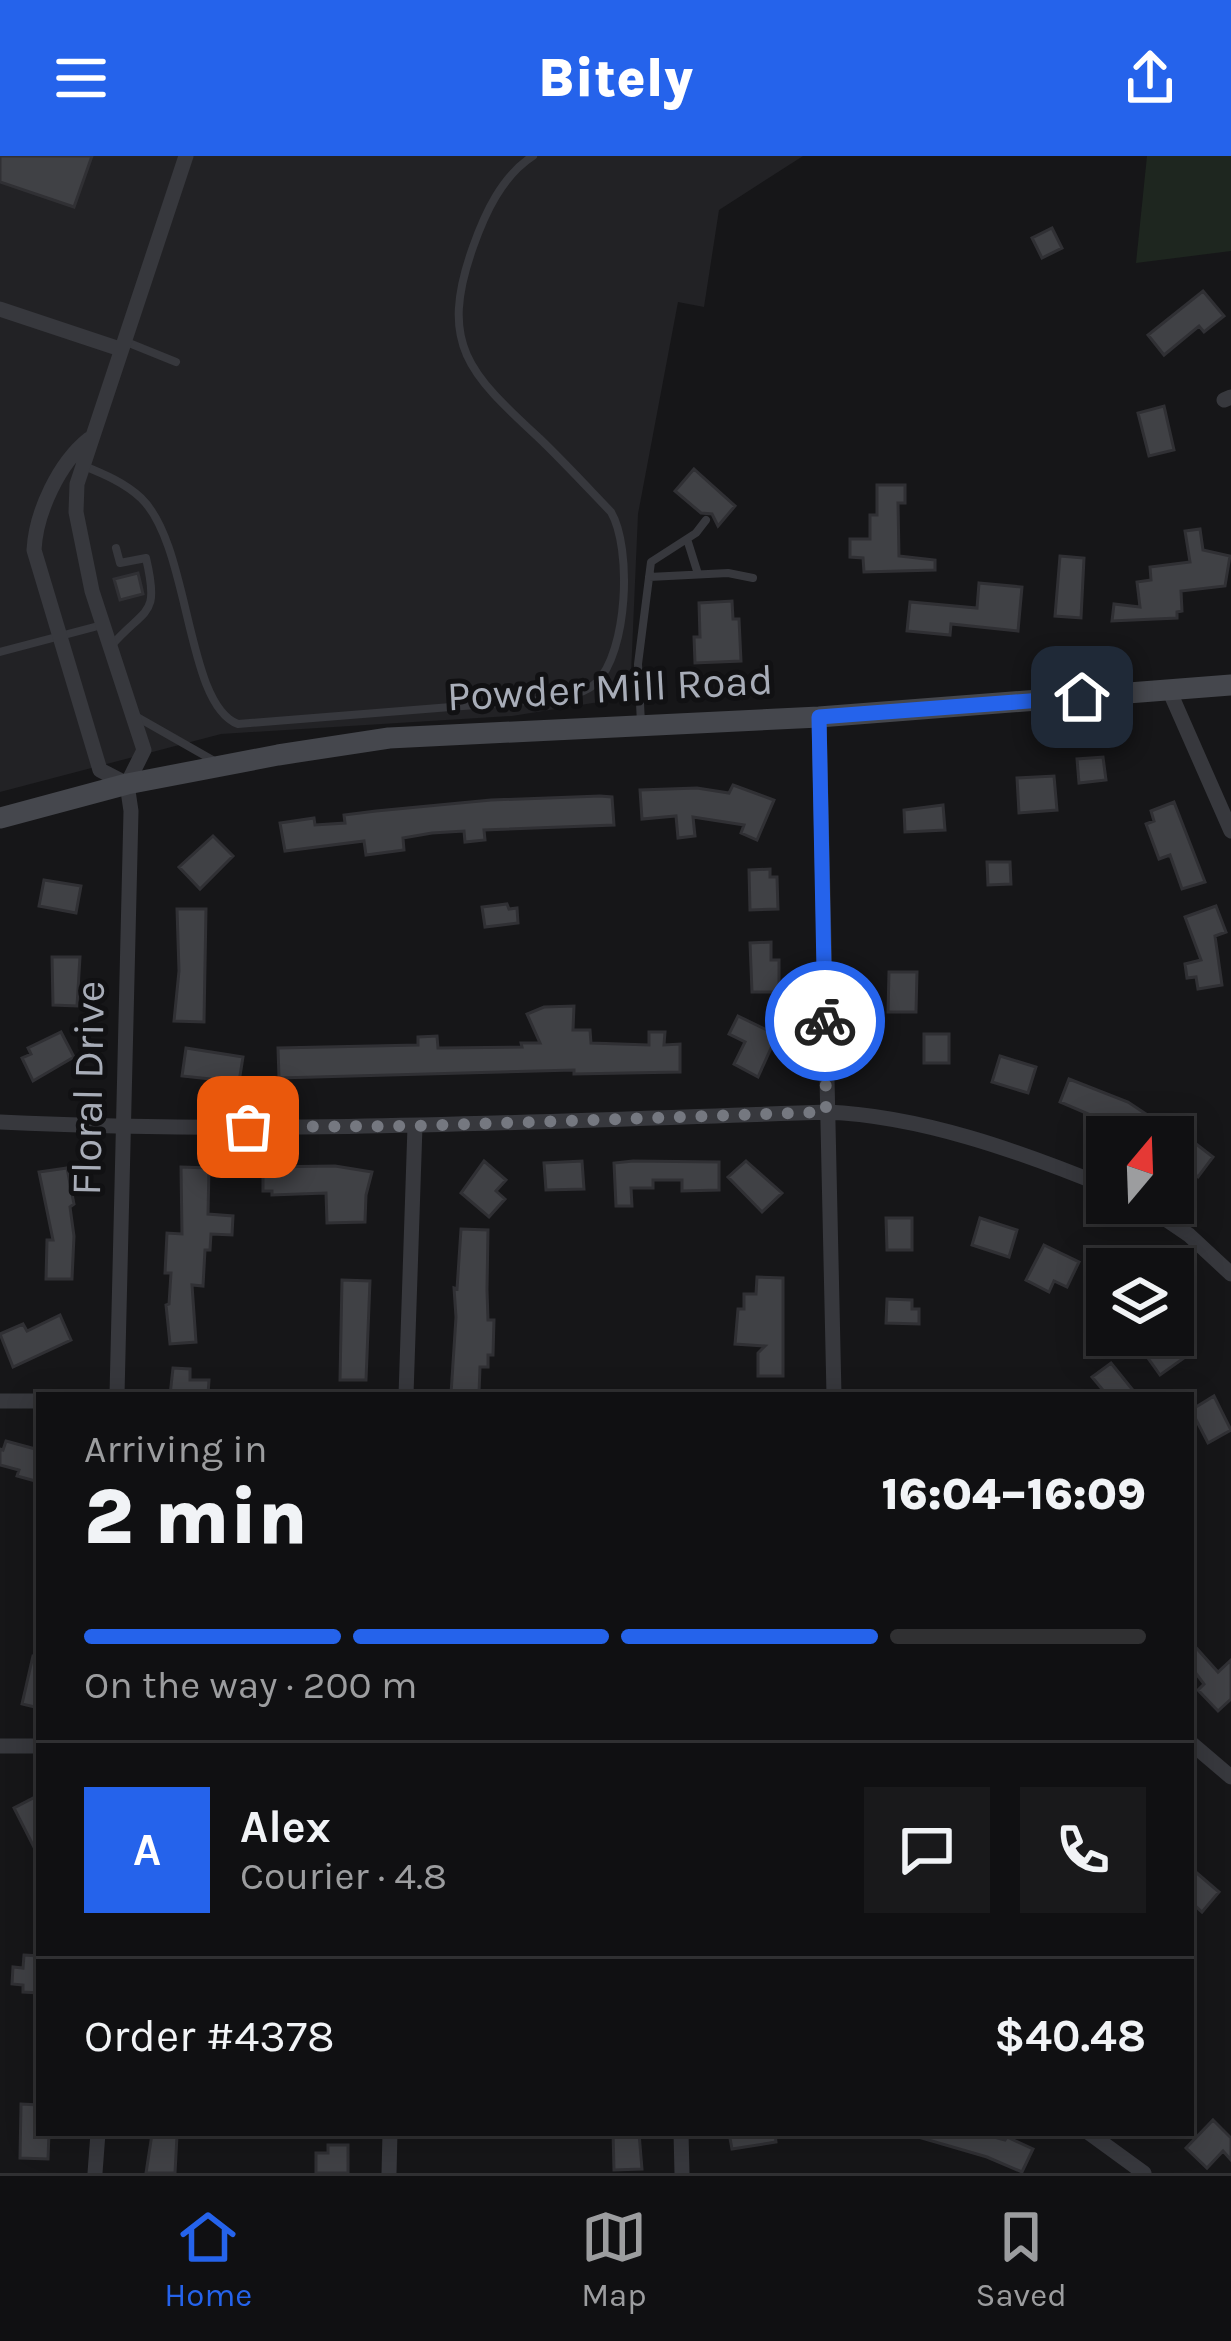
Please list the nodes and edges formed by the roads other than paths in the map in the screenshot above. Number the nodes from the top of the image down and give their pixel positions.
1 (186, 156) edge
2 (533, 156) edge
3 (0, 309) edge
4 (121, 345) junction
5 (176, 362) dead end
6 (91, 438) junction
7 (82, 466) junction
8 (706, 520) dead end
9 (687, 539) junction
10 (116, 548) dead end
11 (698, 574) junction
12 (649, 577) junction
13 (753, 578) dead end
14 (103, 624) junction
15 (62, 635) junction
16 (111, 646) junction
17 (0, 652) edge
18 (1231, 685) edge
19 (1169, 690) junction
20 (137, 717) junction
21 (819, 717) junction
22 (641, 727) junction
23 (222, 765) junction
24 (127, 784) junction
25 (0, 818) edge
26 (1231, 831) edge
27 (826, 1112) junction
28 (0, 1122) edge
29 (415, 1126) junction
30 (123, 1128) junction
31 (1086, 1179) edge
32 (1174, 1224) edge
33 (1231, 1274) edge
34 (116, 1392) edge
35 (406, 1392) edge
36 (834, 1392) edge
37 (0, 1401) edge
38 (36, 1401) edge
39 (1194, 1744) edge
40 (0, 1745) edge
41 (36, 1746) edge
42 (1230, 1774) edge
43 (98, 2136) edge
44 (390, 2136) edge
45 (681, 2136) edge
46 (1093, 2136) edge
47 (95, 2173) edge
48 (389, 2173) edge
49 (682, 2173) edge
50 (1144, 2173) edge

1 - 4 street, Floral Drive
2 - 7 lane
3 - 4 street
4 - 5 lane
4 - 6 street, Floral Drive
6 - 7 street, Floral Drive
6 - 15 street, Floral Drive
7 - 14 street, Floral Drive
8 - 9 lane
9 - 11 lane
9 - 12 lane
10 - 16 lane
11 - 12 lane
11 - 13 lane
12 - 22 lane
14 - 15 lane
14 - 16 street, Floral Drive
15 - 17 lane
15 - 24 street, Floral Drive
16 - 20 street, Floral Drive
18 - 19 main road, Powder Mill Road
19 - 21 main road, Powder Mill Road
19 - 26 street
20 - 23 lane
20 - 24 street, Floral Drive
21 - 22 main road, Powder Mill Road
21 - 27 street
22 - 23 main road, Powder Mill Road
23 - 24 main road, Powder Mill Road
24 - 25 main road, Powder Mill Road
24 - 30 street, Floral Drive
27 - 29 street
27 - 31 street
27 - 36 street
28 - 30 street
29 - 30 street
29 - 35 street
30 - 34 street, Floral Drive
32 - 33 street
37 - 38 street
39 - 42 street
40 - 41 street
43 - 47 street
44 - 48 street
45 - 49 street
46 - 50 street

